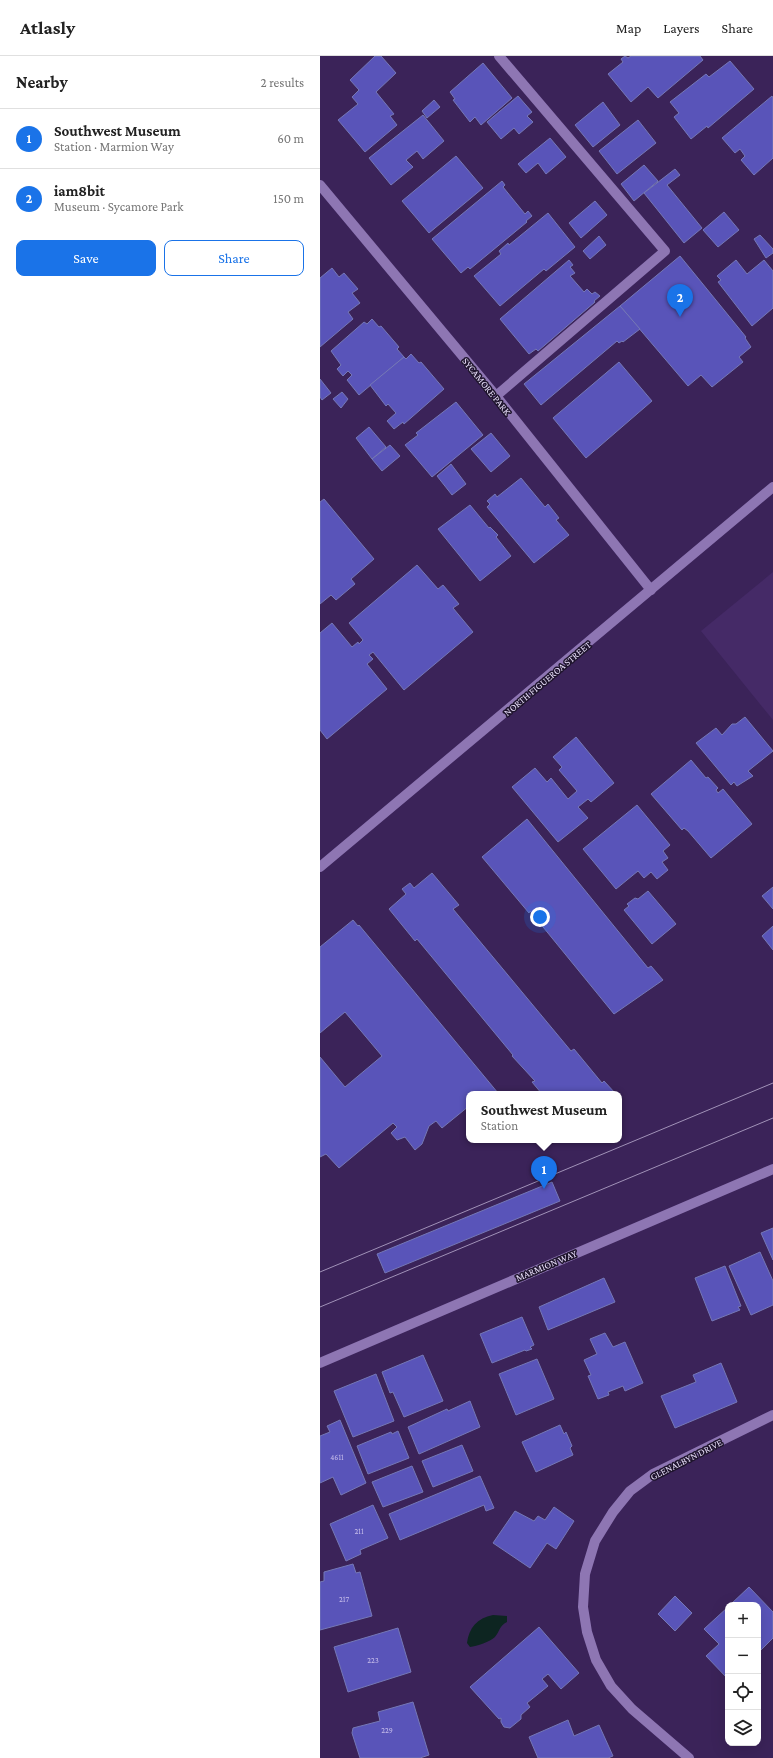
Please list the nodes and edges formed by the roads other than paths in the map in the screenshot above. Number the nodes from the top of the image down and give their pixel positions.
1 (499, 56) edge
2 (320, 185) edge
3 (496, 396) junction
4 (773, 487) edge
5 (651, 590) junction
6 (320, 868) edge
7 (773, 1169) edge
8 (320, 1363) edge
9 (773, 1415) edge
10 (689, 1758) edge

1 - 3 street
2 - 3 street, SYCAMORE PARK
3 - 5 street, SYCAMORE PARK
4 - 5 street, NORTH FIGUEROA STREET
5 - 6 street, NORTH FIGUEROA STREET
7 - 8 street, MARMION WAY
9 - 10 street, GLENALBYN DRIVE

